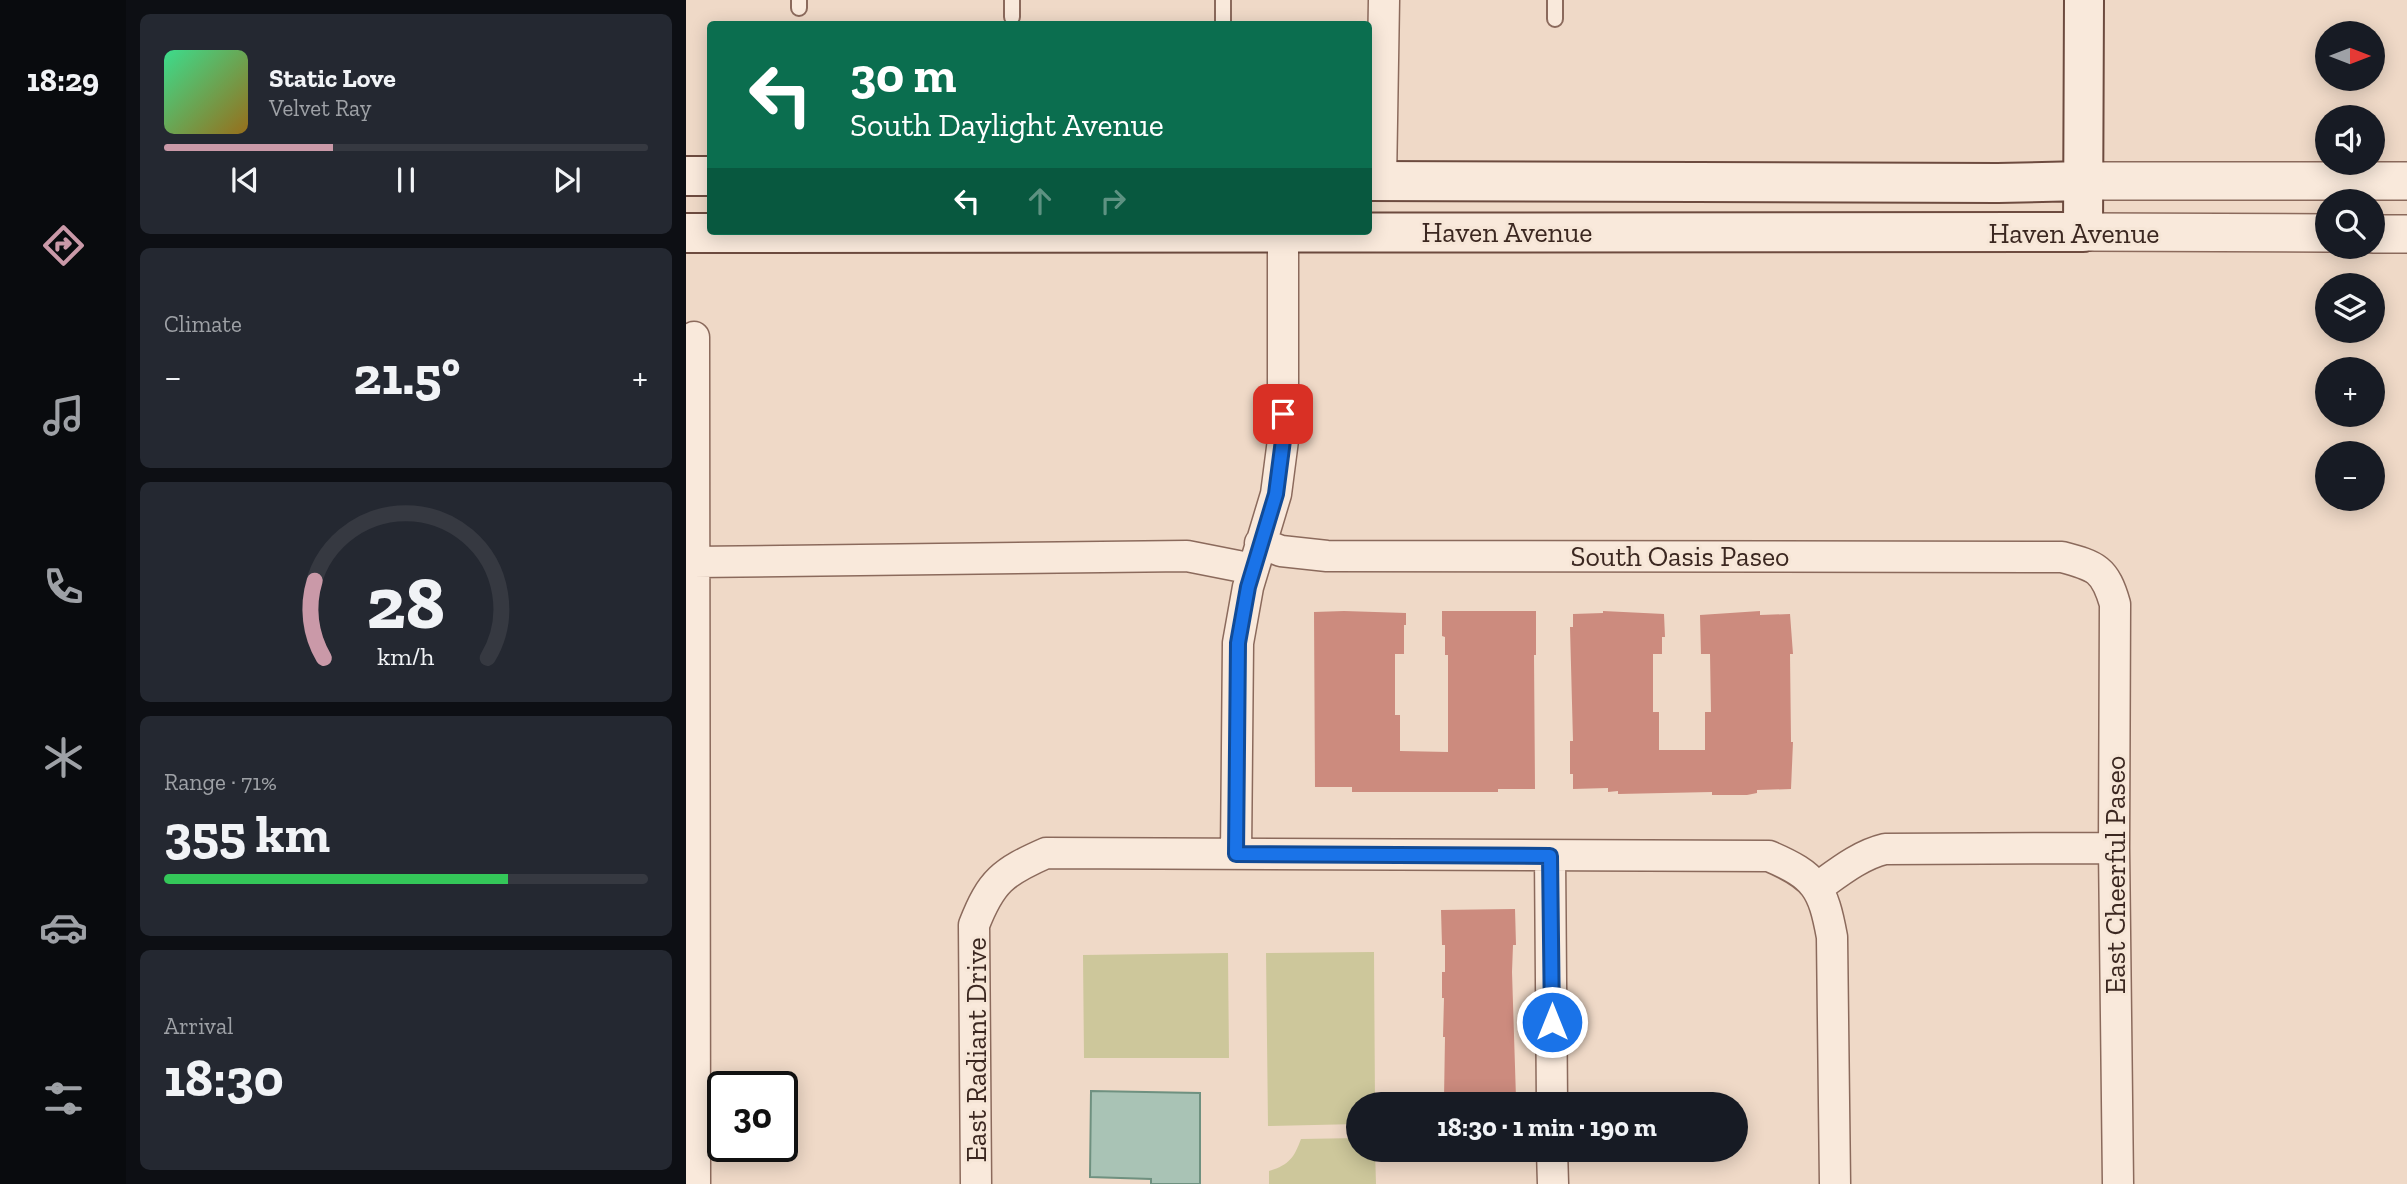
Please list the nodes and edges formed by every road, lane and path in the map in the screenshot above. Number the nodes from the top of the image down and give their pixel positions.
1 (1012, 0) edge
2 (1223, 0) edge
3 (1384, 0) edge
4 (1555, 0) edge
5 (2084, 0) edge
6 (1012, 17) dead end
7 (1555, 19) dead end
8 (1223, 21) edge
9 (686, 176) edge
10 (707, 176) edge
11 (1375, 181) edge
12 (2083, 181) junction
13 (2407, 181) edge
14 (1372, 232) edge
15 (2083, 232) junction
16 (686, 233) edge
17 (707, 233) edge
18 (2315, 233) edge
19 (2385, 234) edge
20 (2407, 234) edge
21 (1283, 235) edge
22 (694, 337) dead end
23 (1257, 556) junction
24 (694, 562) junction
25 (2099, 570) joint
26 (2114, 848) junction
27 (1236, 854) junction
28 (1550, 856) junction
29 (1818, 887) junction
30 (1552, 1092) edge
31 (1552, 1162) edge
32 (695, 1184) edge
33 (976, 1184) edge
34 (1553, 1184) edge
35 (1835, 1184) edge
36 (2118, 1184) edge

1 - 6 lane
2 - 8 lane
3 - 11 street
4 - 7 lane
5 - 12 main road
9 - 10 main road
11 - 12 main road, Haven Avenue
12 - 13 street, Haven Avenue
12 - 15 main road
14 - 15 main road, Haven Avenue
15 - 18 street, Haven Avenue
16 - 17 main road, Haven Avenue
19 - 20 street
21 - 23 street
22 - 24 street
23 - 24 street, South Oasis Paseo
23 - 25 street, South Oasis Paseo
23 - 27 street
24 - 32 street
25 - 26 street, East Cheerful Paseo
26 - 29 street
26 - 36 street, East Cheerful Paseo
27 - 28 street
27 - 33 street, East Radiant Drive
28 - 29 street
28 - 30 street
29 - 35 street
31 - 34 street

